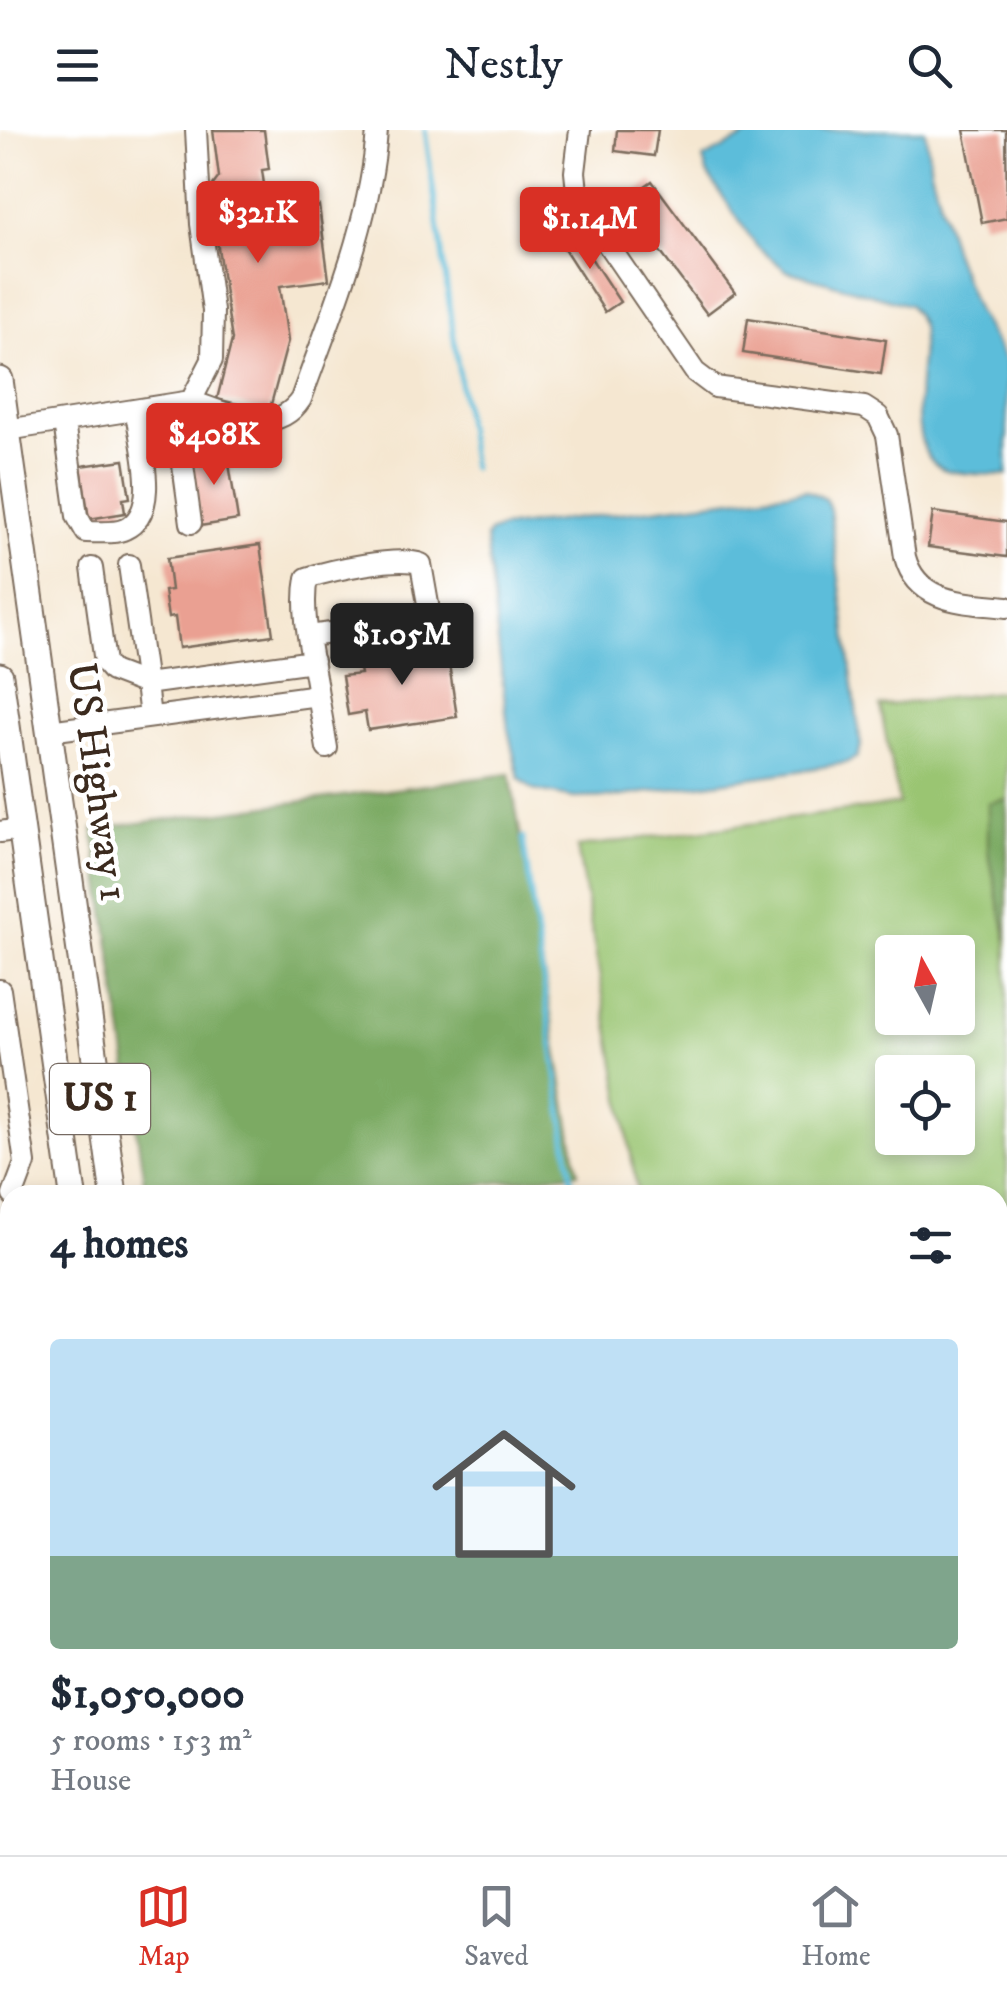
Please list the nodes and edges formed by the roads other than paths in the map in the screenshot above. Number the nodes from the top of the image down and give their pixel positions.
1 (196, 130) edge
2 (377, 130) edge
3 (580, 130) edge
4 (0, 380) edge
5 (183, 404) junction
6 (136, 412) junction
7 (64, 422) junction
8 (4, 426) edge
9 (191, 523) dead end
10 (129, 565) dead end
11 (92, 568) dead end
12 (1007, 607) edge
13 (310, 636) junction
14 (314, 661) junction
15 (0, 676) edge
16 (146, 684) junction
17 (318, 696) junction
18 (150, 717) junction
19 (49, 731) junction
20 (328, 748) dead end
21 (11, 831) edge
22 (72, 891) junction
23 (0, 990) edge
24 (17, 1185) edge
25 (71, 1185) edge
26 (113, 1185) edge

1 - 5 street
2 - 5 street
3 - 12 street
4 - 8 main road, US Highway 1 / US 1
5 - 6 street
5 - 9 street
6 - 7 street
6 - 7 street
7 - 8 street
8 - 19 main road, US Highway 1 / US 1
10 - 16 street
11 - 16 street
13 - 13 street
13 - 14 street
14 - 16 street
14 - 17 street
15 - 21 main road, US Highway 1 / US 1
16 - 18 street
17 - 18 street
17 - 20 street
18 - 19 street
19 - 22 main road, US Highway 1 / US 1
21 - 22 main road
21 - 25 main road, US Highway 1 / US 1
22 - 26 main road, US Highway 1 / US 1
23 - 24 street

